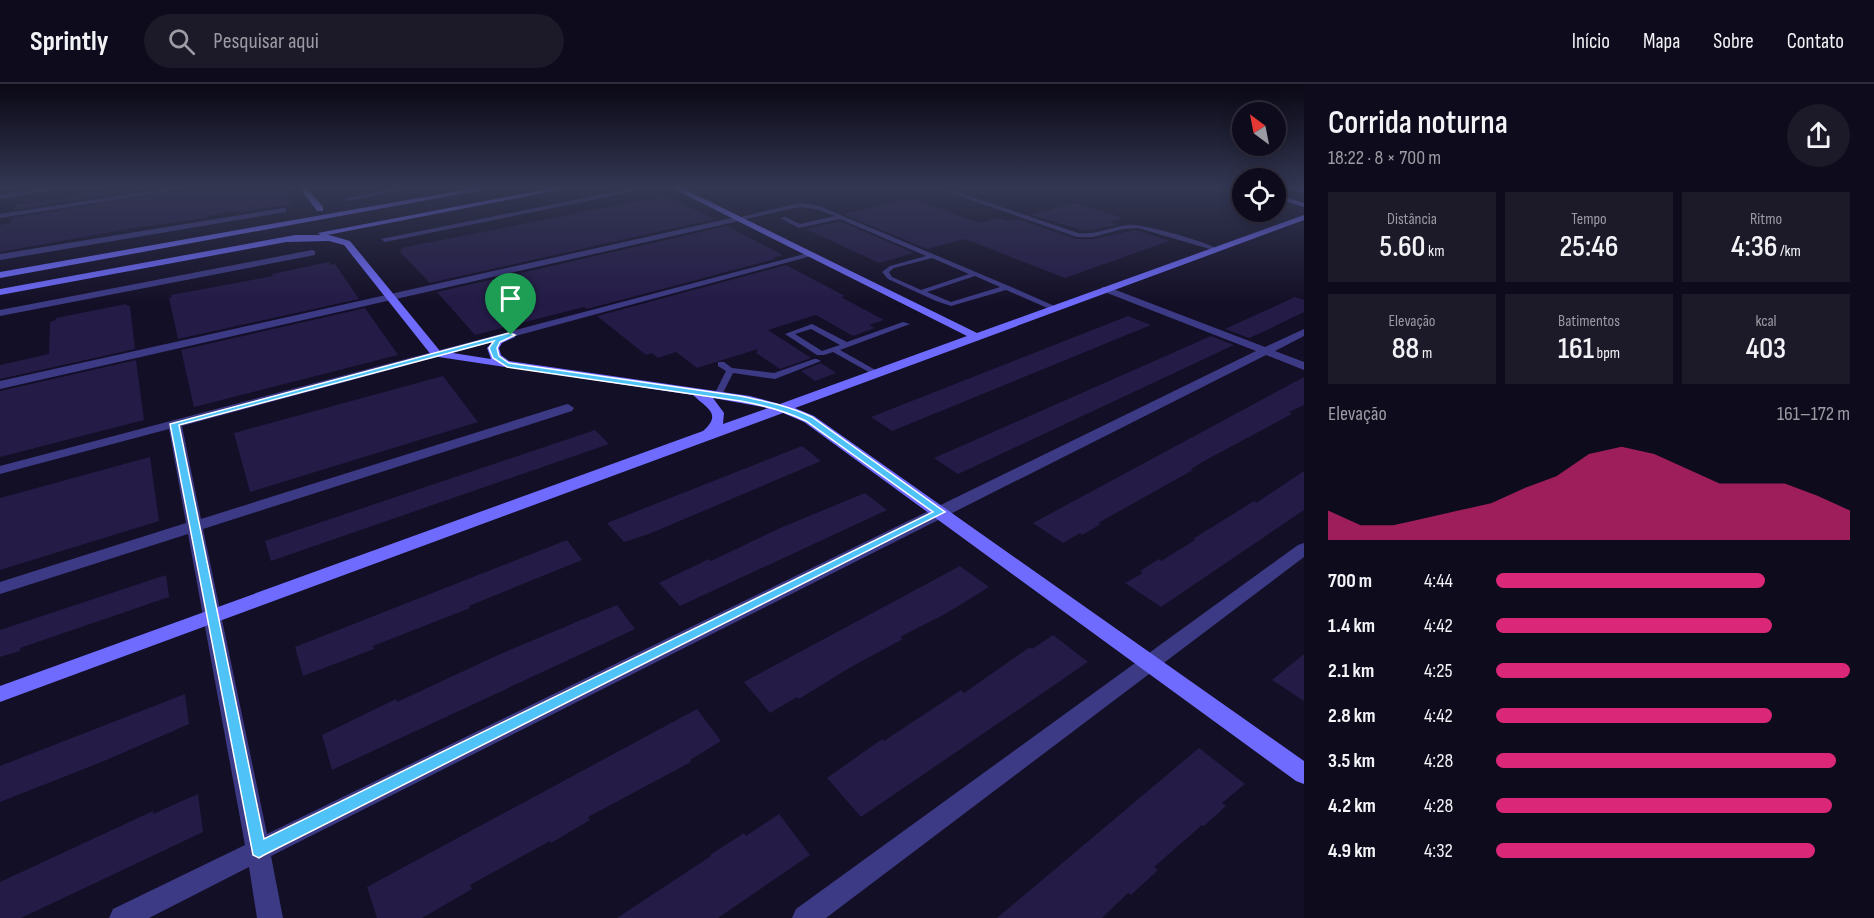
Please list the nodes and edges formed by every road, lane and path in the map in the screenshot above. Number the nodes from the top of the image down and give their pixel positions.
1 (187, 226) edge
2 (278, 226) edge
3 (360, 226) edge
4 (372, 226) edge
5 (452, 226) edge
6 (705, 226) edge
7 (750, 226) edge
8 (863, 226) edge
9 (1050, 226) edge
10 (1279, 226) edge
11 (385, 239) dead end
12 (287, 240) junction
13 (347, 243) junction
14 (1215, 249) junction
15 (312, 253) dead end
16 (811, 255) junction
17 (932, 256) junction
18 (0, 257) edge
19 (976, 274) junction
20 (0, 275) edge
21 (1007, 287) junction
22 (1106, 289) junction
23 (920, 291) junction
24 (0, 292) edge
25 (389, 297) junction
26 (1055, 308) junction
27 (0, 313) edge
28 (906, 324) dead end
29 (1304, 332) edge
30 (511, 335) junction
31 (977, 337) junction
32 (847, 345) junction
33 (835, 350) junction
34 (1266, 351) junction
35 (436, 354) junction
36 (817, 362) dead end
37 (507, 364) junction
38 (721, 364) dead end
39 (1304, 366) edge
40 (730, 370) junction
41 (876, 374) junction
42 (0, 385) edge
43 (686, 391) junction
44 (718, 395) junction
45 (568, 408) dead end
46 (783, 408) junction
47 (174, 424) junction
48 (705, 436) junction
49 (0, 470) edge
50 (940, 512) junction
51 (194, 527) junction
52 (1304, 549) edge
53 (0, 588) edge
54 (212, 616) junction
55 (1149, 663) junction
56 (0, 694) edge
57 (1304, 774) edge
58 (259, 850) junction
59 (122, 918) edge
60 (270, 918) edge
61 (805, 918) edge

1 - 18 street
2 - 20 street
3 - 12 street
4 - 13 street
5 - 11 street
6 - 25 street
7 - 16 street
8 - 17 lane
9 - 14 lane
10 - 14 street
12 - 13 street
12 - 24 street
13 - 25 street
14 - 22 street
15 - 27 street
16 - 30 street
16 - 31 street
17 - 19 lane
17 - 23 lane
19 - 21 lane
19 - 23 lane
21 - 23 lane
21 - 26 lane
22 - 26 street
22 - 34 street
25 - 35 street
25 - 42 street
26 - 31 street
28 - 32 lane
29 - 34 street
30 - 35 street
30 - 37 street
31 - 41 street
32 - 33 lane
32 - 33 lane
33 - 41 lane
34 - 39 street
34 - 50 street
35 - 37 street
35 - 47 street
36 - 40 lane
37 - 43 street
38 - 40 lane
40 - 44 lane
41 - 46 street
43 - 44 street
43 - 48 street
44 - 46 street
45 - 51 street
46 - 48 street
46 - 50 street
47 - 49 street
47 - 51 street
48 - 54 street
50 - 55 street
50 - 58 street
51 - 53 street
51 - 54 street
52 - 55 street
54 - 56 street
54 - 58 street
55 - 57 street
55 - 61 street
58 - 59 street
58 - 60 street

